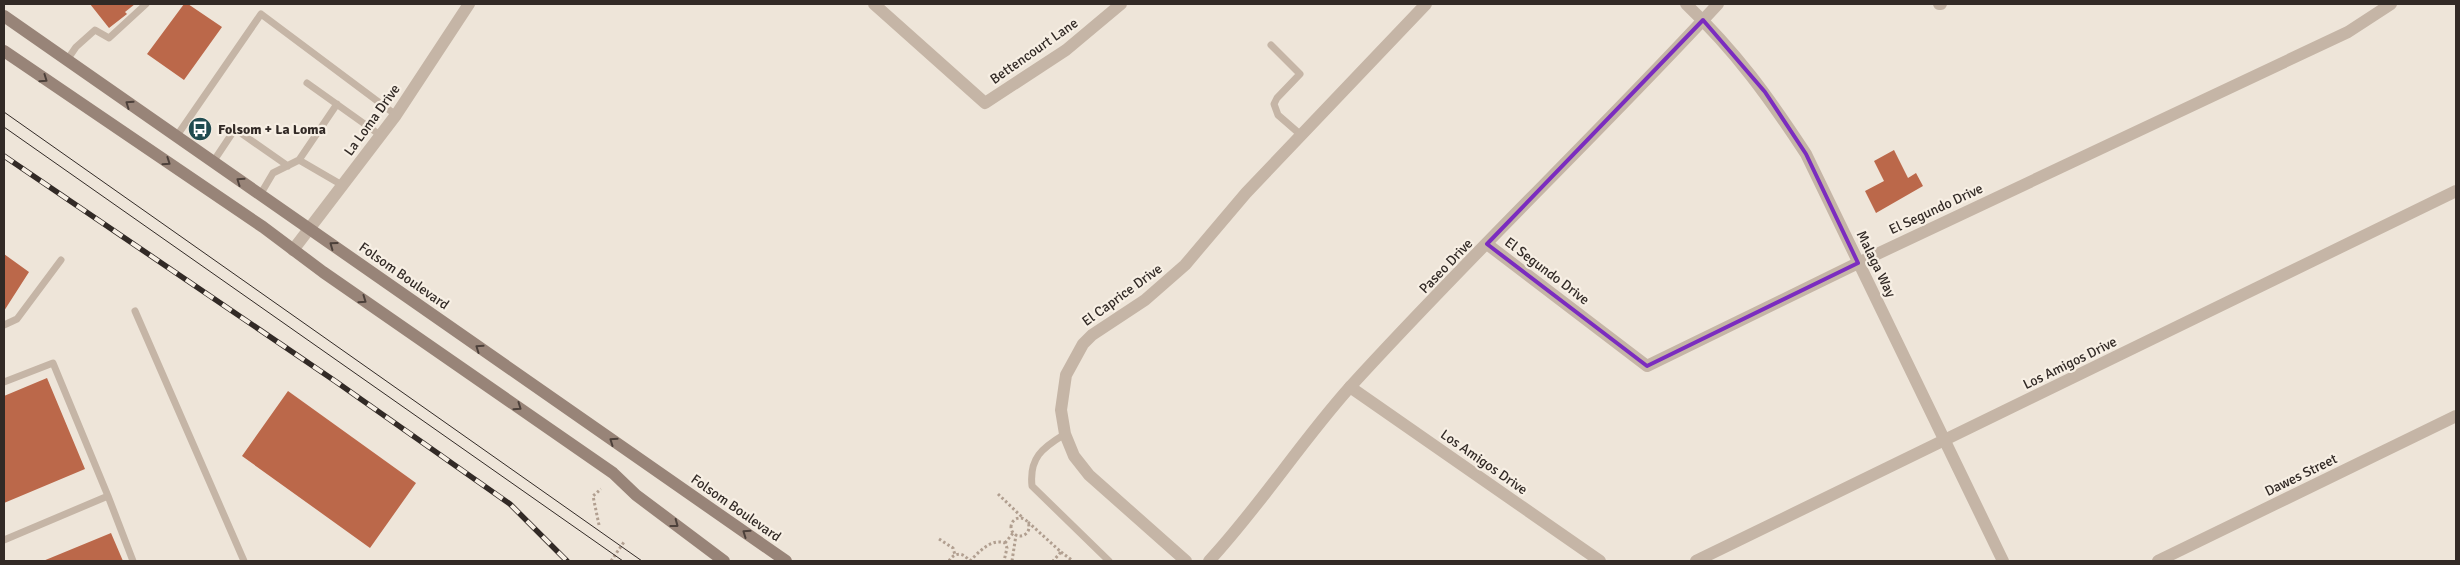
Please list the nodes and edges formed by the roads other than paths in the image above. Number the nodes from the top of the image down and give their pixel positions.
1 (146, 4) edge
2 (469, 4) edge
3 (874, 4) edge
4 (1121, 4) edge
5 (1426, 4) edge
6 (1686, 4) edge
7 (1718, 4) edge
8 (2391, 4) edge
9 (4, 16) edge
10 (1703, 20) junction
11 (1271, 45) dead end
12 (4, 51) edge
13 (67, 60) junction
14 (307, 83) dead end
15 (337, 104) junction
16 (396, 116) junction
17 (380, 135) junction
18 (1301, 135) junction
19 (176, 136) junction
20 (299, 160) junction
21 (212, 162) junction
22 (288, 166) junction
23 (342, 185) junction
24 (2456, 191) edge
25 (260, 195) junction
26 (309, 228) junction
27 (1487, 244) junction
28 (293, 250) junction
29 (61, 260) dead end
30 (1858, 263) junction
31 (135, 311) dead end
32 (4, 325) edge
33 (4, 382) edge
34 (1350, 387) junction
35 (2456, 416) edge
36 (1065, 434) junction
37 (1945, 441) junction
38 (108, 496) junction
39 (4, 540) edge
40 (133, 561) edge
41 (244, 561) edge
42 (724, 561) edge
43 (786, 561) edge
44 (1109, 561) edge
45 (1186, 561) edge
46 (1209, 561) edge
47 (1600, 561) edge
48 (1696, 561) edge
49 (2003, 561) edge
50 (2158, 561) edge

1 - 13 lane
2 - 16 street, La Loma Drive
3 - 4 street, Bettencourt Lane
5 - 18 street, El Caprice Drive
6 - 10 street, Malaga Way
7 - 10 street, Paseo Drive
8 - 30 street, El Segundo Drive
9 - 13 main road, Folsom Boulevard
10 - 27 street, Paseo Drive
10 - 30 street, Malaga Way
11 - 18 lane
12 -> 28 main road
19 -> 13 main road, Folsom Boulevard
14 - 15 lane
15 - 17 lane
15 - 20 lane
16 - 17 street, La Loma Drive
16 - 19 lane
17 - 23 street, La Loma Drive
18 - 36 street, El Caprice Drive
19 - 21 main road, Folsom Boulevard
20 - 22 lane
20 - 23 lane
21 - 22 lane
25 -> 21 main road, Folsom Boulevard
22 - 25 lane
23 - 26 street, La Loma Drive
24 - 37 street, Los Amigos Drive
25 - 26 main road, Folsom Boulevard
26 - 28 street, La Loma Drive
43 -> 26 main road, Folsom Boulevard
27 - 30 street, El Segundo Drive
27 - 34 street, Paseo Drive
28 -> 42 main road
29 - 32 lane
30 - 37 street, Malaga Way
31 - 41 lane
33 - 38 lane
34 - 46 street, Paseo Drive
34 - 47 street, Los Amigos Drive
35 - 50 street, Dawes Street
36 - 44 lane
36 - 45 street, El Caprice Drive
37 - 48 street, Los Amigos Drive
37 - 49 street, Malaga Way
38 - 39 lane
38 - 40 lane

